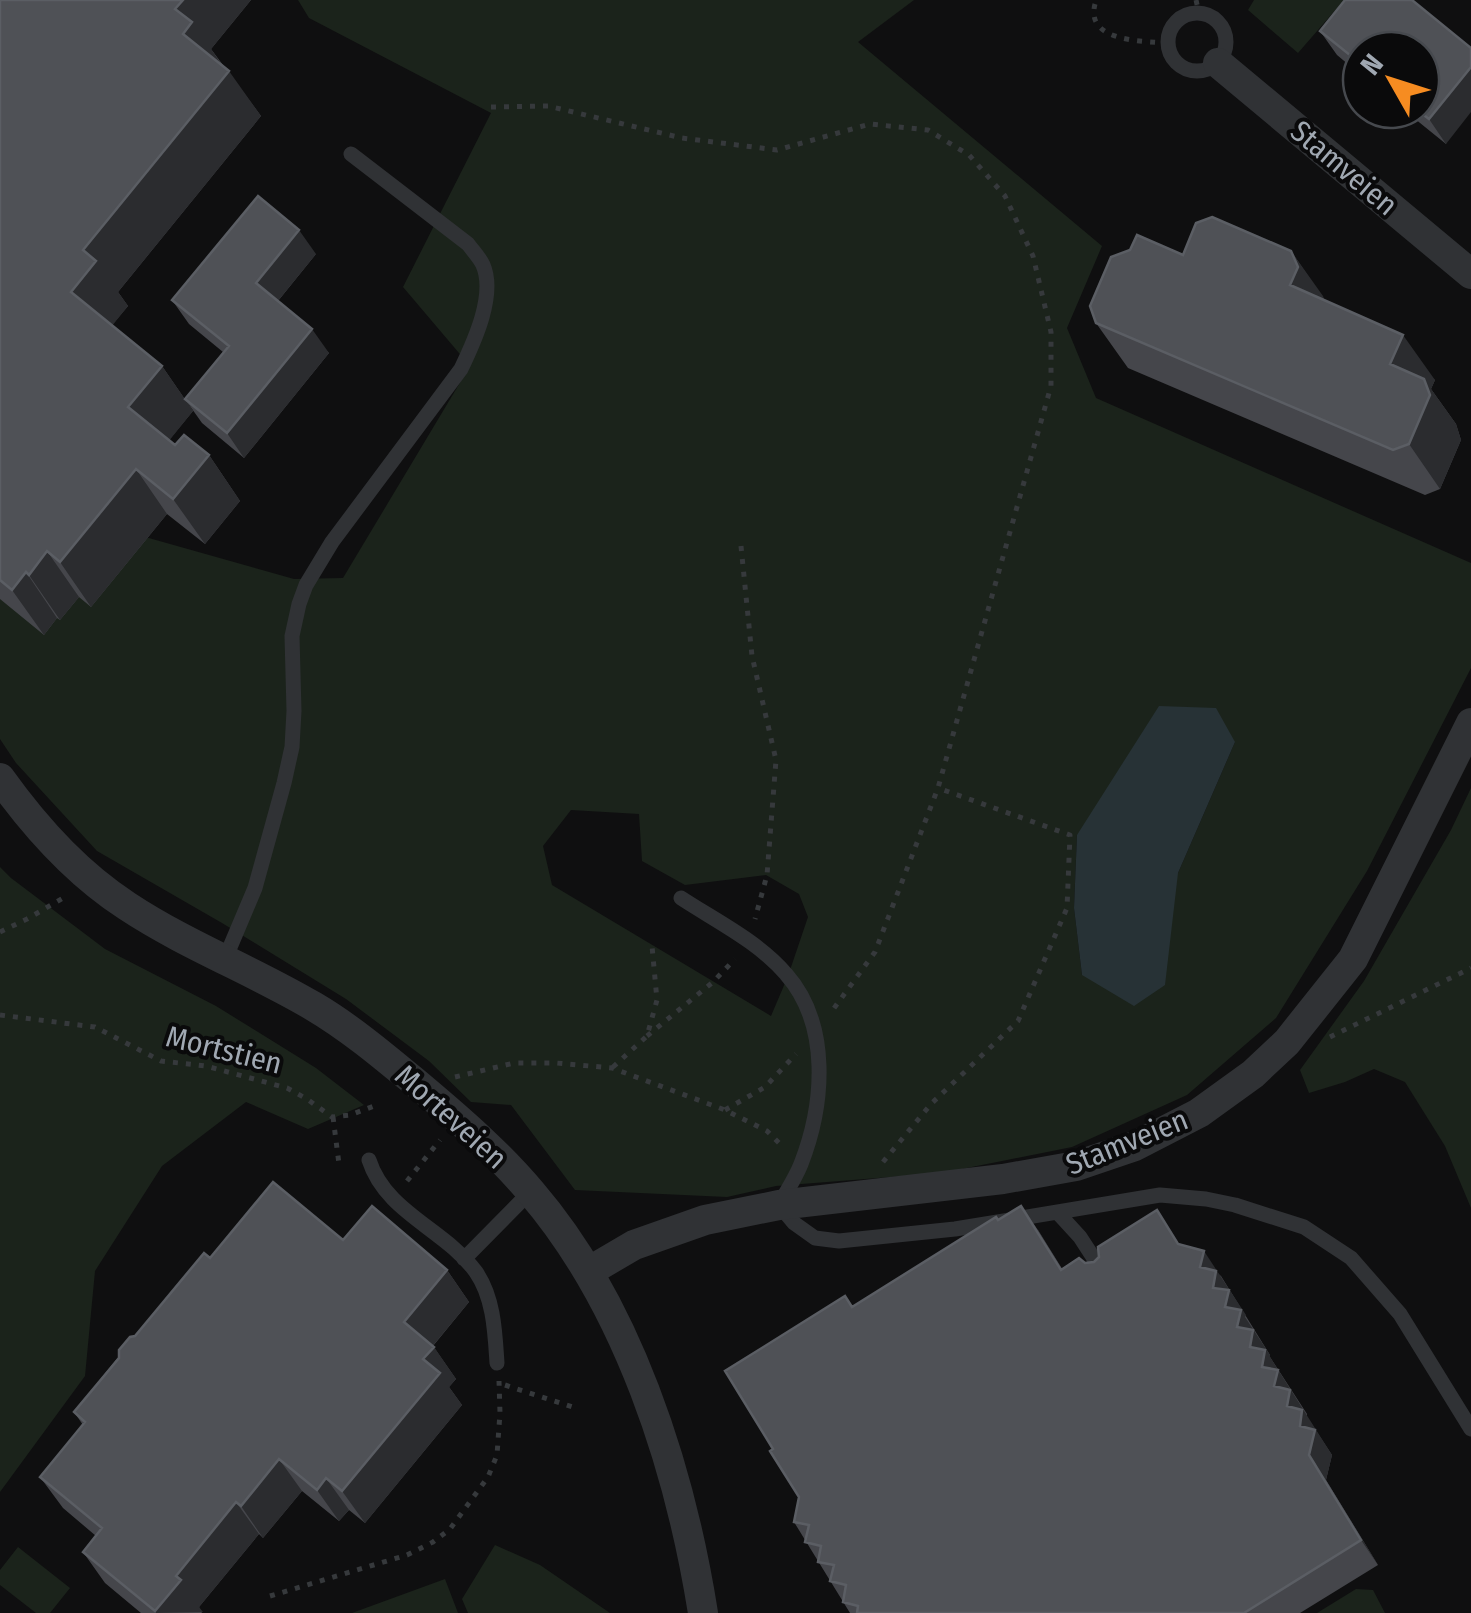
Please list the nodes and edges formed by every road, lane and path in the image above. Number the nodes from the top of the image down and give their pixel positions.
1 (1095, 4) dead end
2 (1197, 6) edge
3 (1168, 43) junction
4 (1218, 63) junction
5 (490, 108) dead end
6 (352, 154) dead end
7 (1471, 274) edge
8 (741, 546) dead end
9 (1471, 723) edge
10 (0, 778) edge
11 (938, 788) junction
12 (680, 898) dead end
13 (77, 906) dead end
14 (0, 932) edge
15 (749, 943) junction
16 (652, 946) dead end
17 (225, 959) junction
18 (1471, 968) edge
19 (0, 1015) edge
20 (817, 1033) junction
21 (646, 1036) junction
22 (1320, 1041) dead end
23 (612, 1068) junction
24 (452, 1078) dead end
25 (374, 1106) dead end
26 (724, 1110) junction
27 (332, 1116) junction
28 (430, 1132) dead end
29 (440, 1140) junction
30 (451, 1151) dead end
31 (369, 1160) dead end
32 (340, 1164) dead end
33 (801, 1164) junction
34 (530, 1191) junction
35 (855, 1196) junction
36 (392, 1199) junction
37 (778, 1205) junction
38 (1058, 1213) junction
39 (464, 1259) junction
40 (588, 1272) junction
41 (1106, 1277) edge
42 (497, 1363) joint
43 (499, 1383) junction
44 (578, 1409) dead end
45 (1471, 1429) edge
46 (270, 1596) dead end
47 (704, 1613) edge

1 - 3 path
2 - 3 lane
2 - 4 lane
3 - 4 lane
4 - 7 street, Stamveien
5 - 11 path
6 - 17 lane
8 - 15 path
9 - 35 street, Stamveien
10 - 17 street, Morteveien
11 - 20 path
11 - 35 path
12 - 15 lane
13 - 14 path
15 - 20 lane
15 - 21 path
16 - 21 path
17 - 34 street, Morteveien
18 - 22 path
19 - 27 path, Mortstien
20 - 26 path
20 - 33 lane
21 - 23 path
23 - 24 path
23 - 26 path
25 - 27 path
26 - 33 path
27 - 32 path
28 - 29 path
29 - 30 path
29 - 36 path
31 - 36 lane
33 - 37 lane
34 - 39 lane
34 - 40 street, Morteveien
35 - 37 street, Stamveien
36 - 39 lane
37 - 38 lane
37 - 40 street, Stamveien
38 - 41 lane
38 - 45 lane
39 - 42 lane
40 - 47 street, Morteveien
42 - 43 path
43 - 44 path
43 - 46 path

